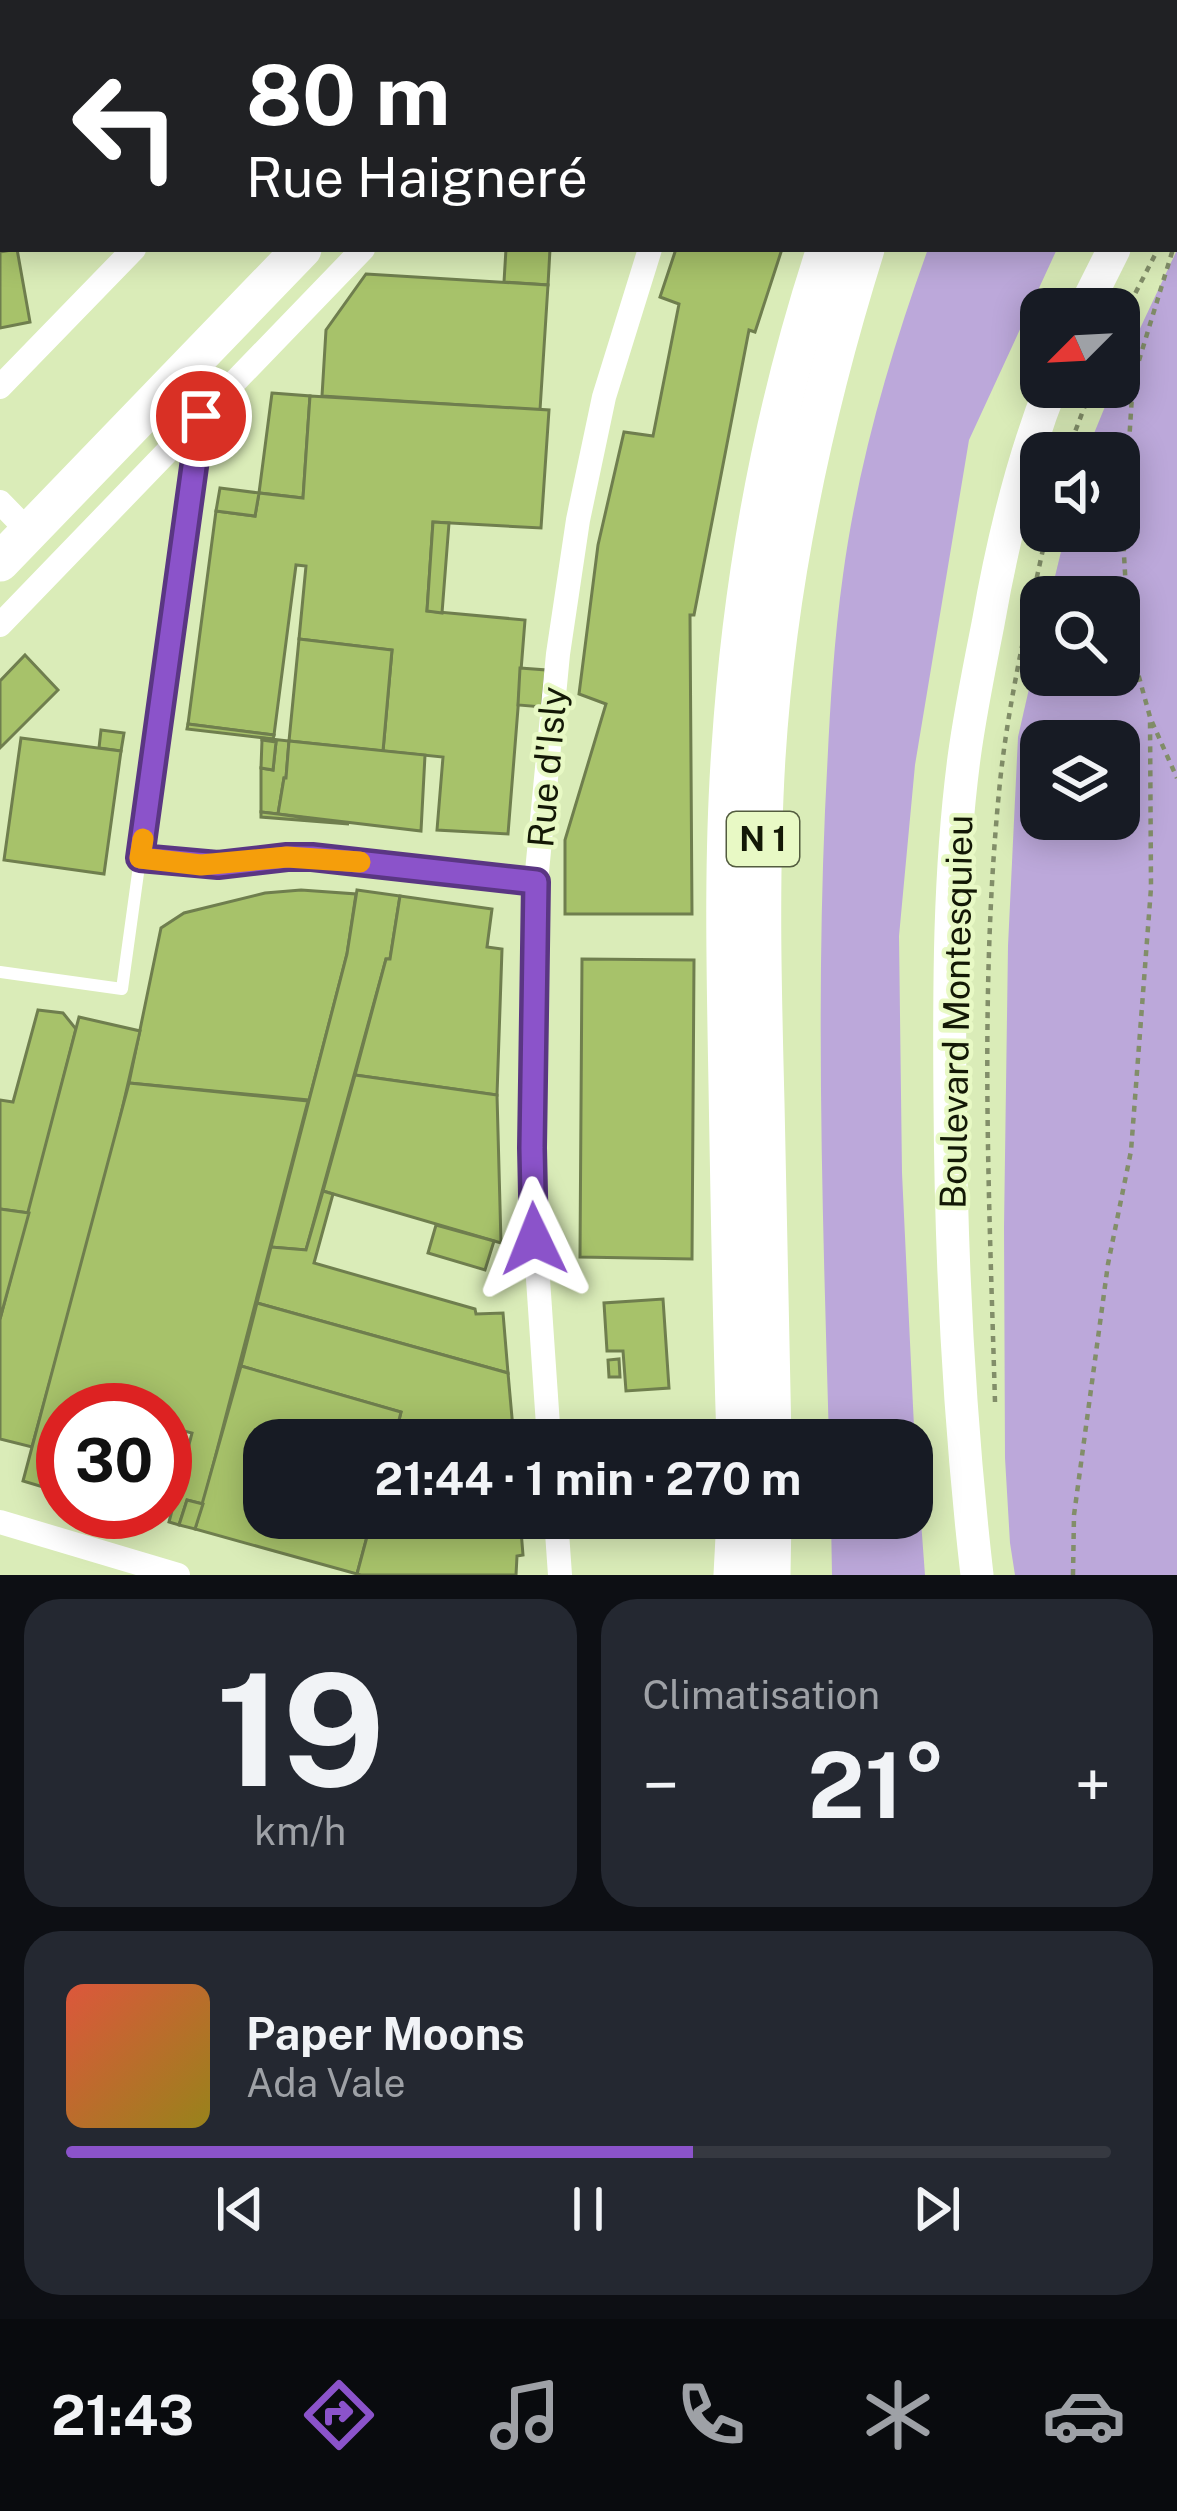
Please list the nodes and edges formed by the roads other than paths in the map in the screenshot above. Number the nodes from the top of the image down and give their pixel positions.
1 (131, 252) edge
2 (271, 252) edge
3 (299, 252) edge
4 (360, 252) edge
5 (649, 252) edge
6 (825, 252) edge
7 (864, 252) edge
8 (1112, 252) edge
9 (1094, 288) edge
10 (0, 387) edge
11 (1043, 408) edge
12 (201, 416) junction
13 (11, 520) edge
14 (0, 562) edge
15 (0, 625) edge
16 (140, 858) junction
17 (536, 882) junction
18 (0, 972) edge
19 (548, 1419) edge
20 (736, 1419) edge
21 (772, 1419) edge
22 (0, 1522) edge
23 (557, 1539) edge
24 (735, 1539) edge
25 (771, 1539) edge
26 (178, 1575) edge
27 (560, 1575) edge
28 (734, 1575) edge
29 (770, 1575) edge
30 (977, 1575) edge

1 - 10 street
2 - 13 main road
3 - 13 main road
4 - 12 street
5 - 17 street, Rue d'Isly
6 - 20 main road, N 1
7 - 21 main road, N 1
8 - 9 main road
11 - 30 main road, Boulevard Montesquieu
12 - 15 street
12 - 16 lane
13 - 14 main road
16 - 17 lane
16 - 18 lane
17 - 19 street, Rue d'Isly
22 - 26 street
23 - 27 street
24 - 28 main road
25 - 29 main road

